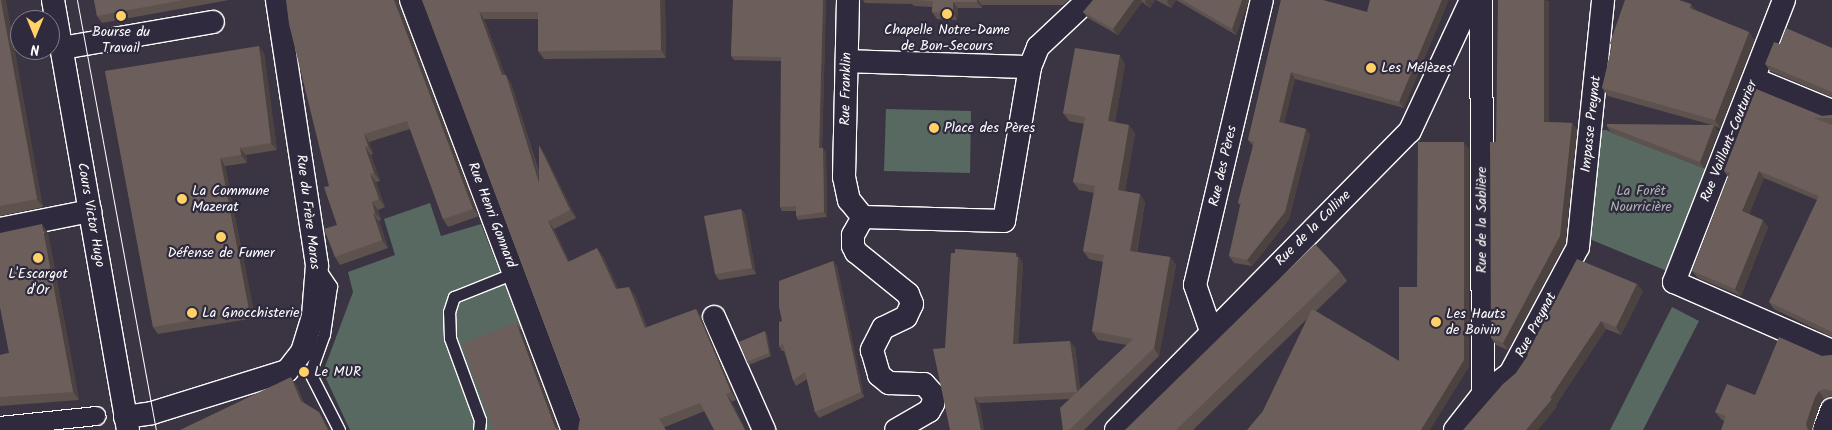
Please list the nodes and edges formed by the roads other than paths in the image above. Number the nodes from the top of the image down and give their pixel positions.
1 (53, 0) edge
2 (277, 0) edge
3 (411, 0) edge
4 (848, 0) edge
5 (1088, 0) edge
6 (1262, 0) edge
7 (1472, 0) edge
8 (1481, 0) edge
9 (1603, 0) edge
10 (1784, 0) edge
11 (213, 22) dead end
12 (62, 48) junction
13 (847, 61) junction
14 (1030, 67) junction
15 (1754, 80) junction
16 (1832, 112) edge
17 (90, 211) junction
18 (863, 217) junction
19 (0, 229) edge
20 (1578, 247) joint
21 (317, 265) junction
22 (514, 273) junction
23 (714, 317) dead end
24 (1211, 331) junction
25 (1832, 351) edge
26 (1483, 394) junction
27 (1832, 409) edge
28 (96, 416) dead end
29 (127, 423) edge
30 (0, 426) edge
31 (339, 430) edge
32 (479, 430) edge
33 (573, 430) edge
34 (764, 430) edge
35 (896, 430) edge
36 (1116, 430) edge
37 (1455, 430) edge
38 (1824, 430) edge

1 - 12 street, Cours Victor Hugo
2 - 21 street, Rue du Frère Maras
3 - 22 street, Rue Henri Gonnard
4 - 13 street, Rue Franklin
5 - 14 street
6 - 24 street, Rue des Pères
7 - 24 street, Rue de la Colline
8 - 26 street, Rue de la Sablière
9 - 20 street, Impasse Preynat
10 - 15 street, Rue Vaillant-Couturier
11 - 12 street
12 - 17 street, Cours Victor Hugo
13 - 14 street
13 - 18 street, Rue Franklin
14 - 18 street
15 - 16 street
15 - 25 street, Rue Vaillant-Couturier
17 - 19 street
17 - 29 street, Cours Victor Hugo
18 - 35 street
20 - 26 street, Rue Preynat
21 - 29 street, Rue du Frère Maras
21 - 31 lane
22 - 32 lane
22 - 33 street, Rue Henri Gonnard
23 - 34 street
24 - 36 street, Rue de la Colline
26 - 37 street
27 - 38 street
28 - 30 street

